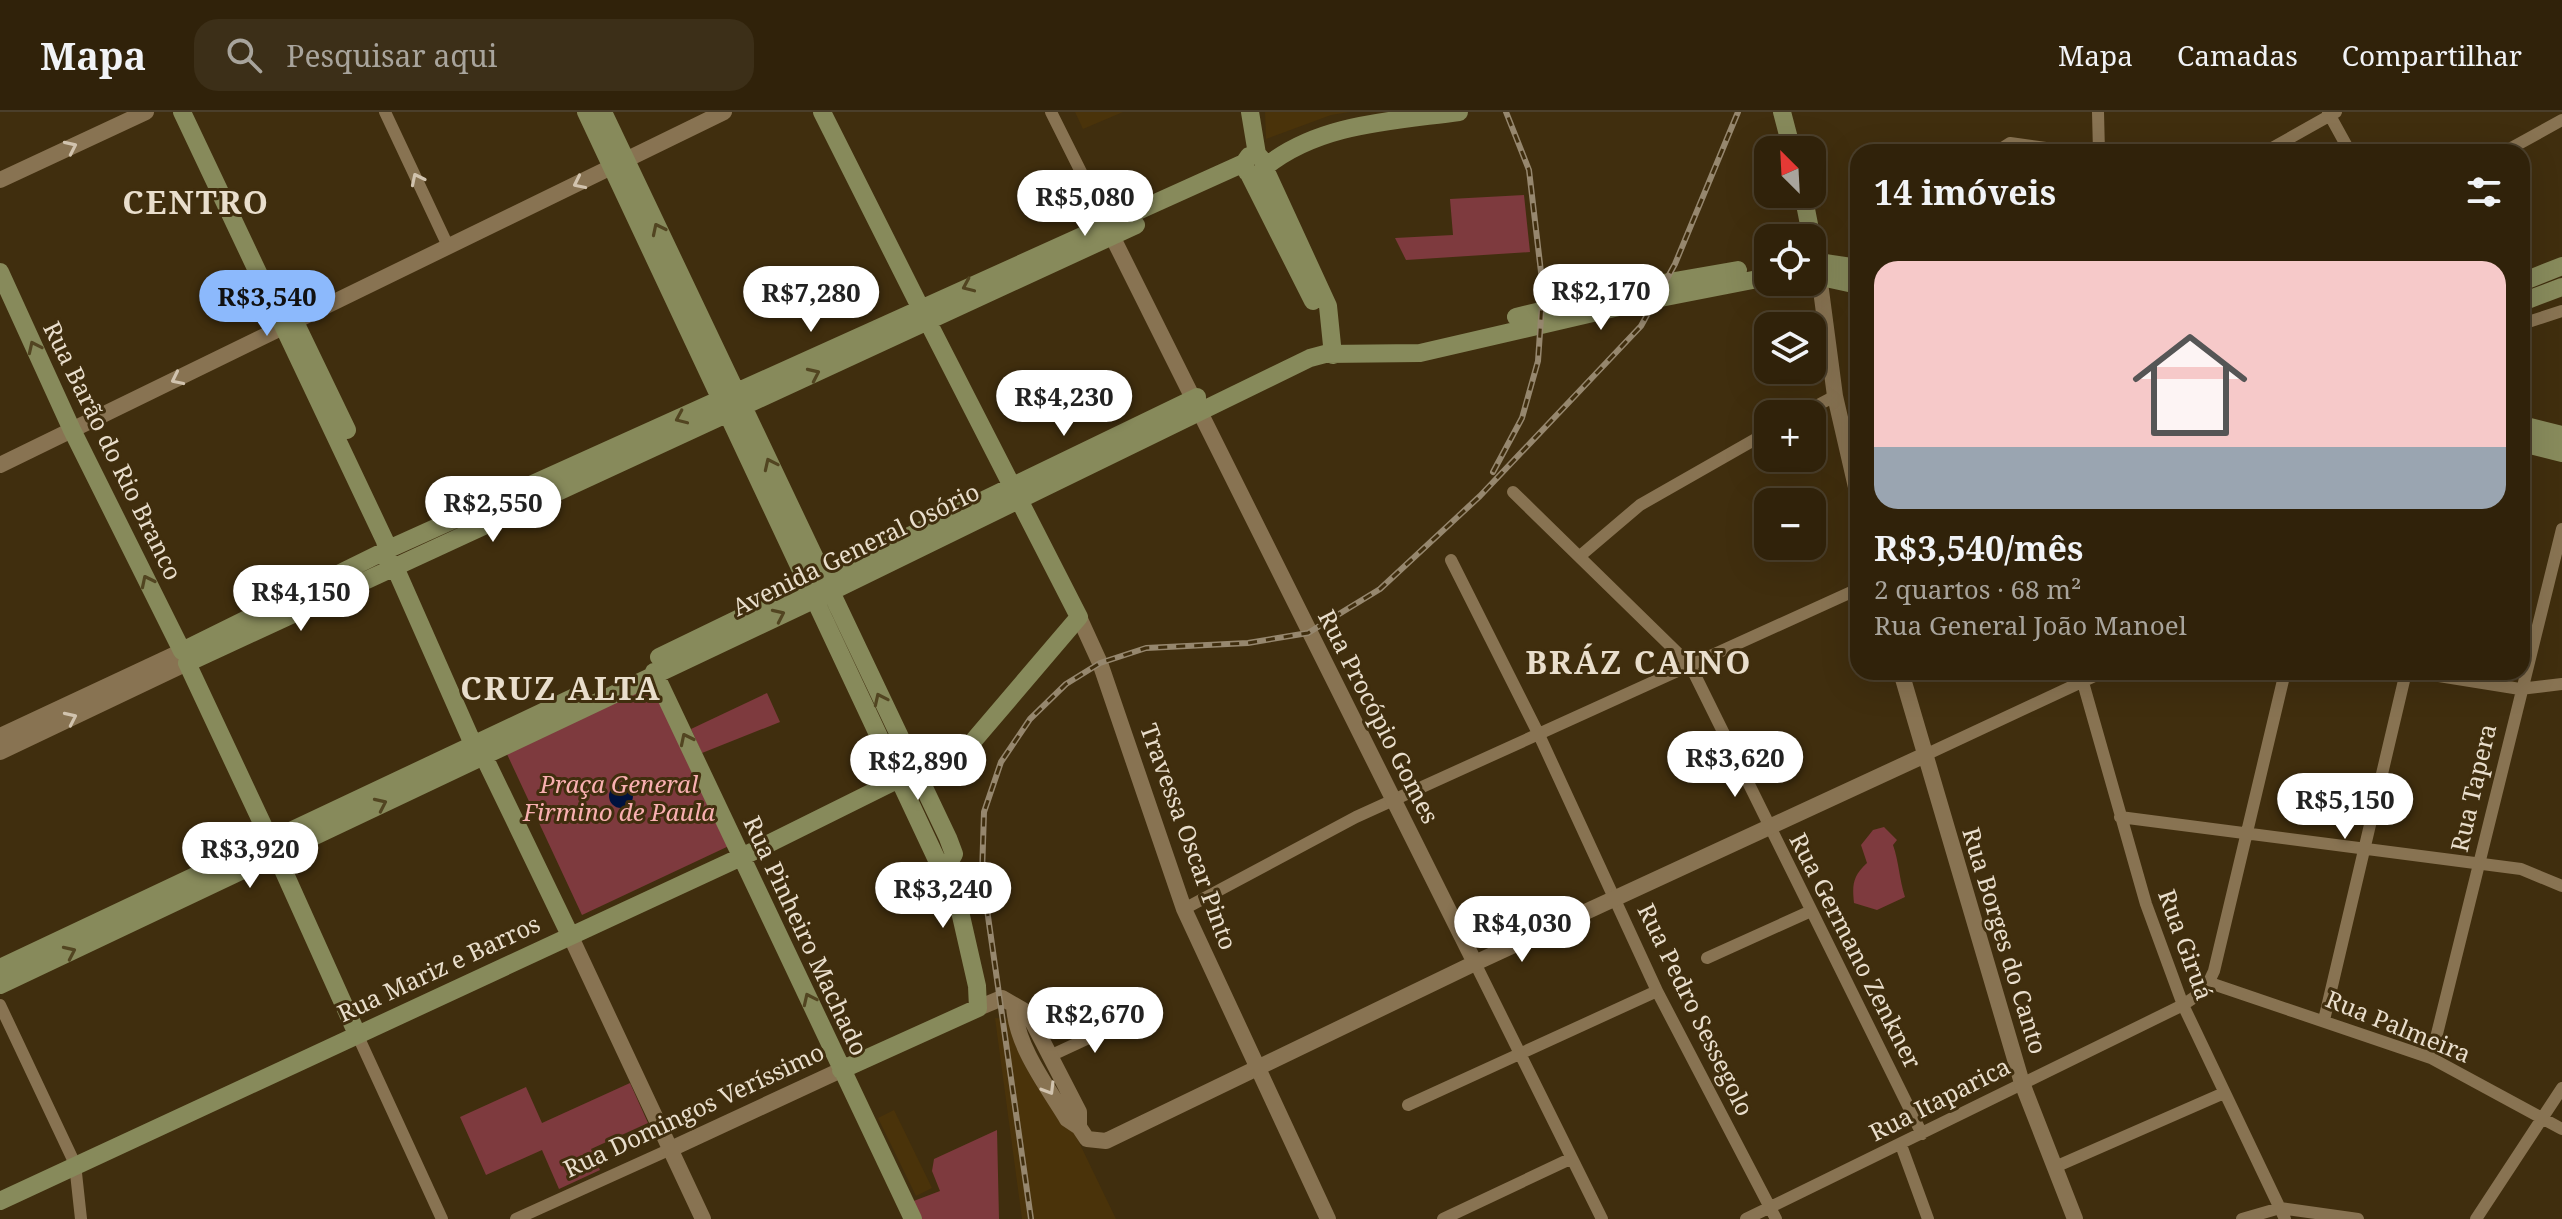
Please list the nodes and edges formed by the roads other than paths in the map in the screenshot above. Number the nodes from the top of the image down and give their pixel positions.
1 (146, 112) edge
2 (182, 112) edge
3 (194, 112) edge
4 (385, 112) edge
5 (586, 112) edge
6 (603, 112) edge
7 (724, 112) edge
8 (822, 112) edge
9 (1051, 112) edge
10 (1459, 112) edge
11 (1782, 112) edge
12 (2098, 112) edge
13 (2331, 113) edge
14 (2562, 120) edge
15 (1250, 121) edge
16 (1788, 136) edge
17 (2099, 144) edge
18 (2279, 144) edge
19 (2346, 144) edge
20 (2518, 144) edge
21 (619, 164) junction
22 (1254, 164) junction
23 (0, 180) edge
24 (1110, 230) junction
25 (250, 242) junction
26 (448, 246) junction
27 (2562, 266) edge
28 (1754, 268) edge
29 (1826, 268) edge
30 (1850, 268) edge
31 (0, 272) edge
32 (1826, 272) edge
33 (1754, 279) edge
34 (2530, 279) edge
35 (1850, 282) edge
36 (2562, 287) edge
37 (1643, 294) junction
38 (1819, 296) edge
39 (2530, 299) edge
40 (2562, 311) edge
41 (924, 315) junction
42 (2530, 321) edge
43 (290, 323) junction
44 (1328, 348) junction
45 (1835, 396) junction
46 (1826, 401) edge
47 (732, 403) junction
48 (1194, 405) junction
49 (2530, 427) edge
50 (72, 430) junction
51 (2562, 435) edge
52 (1754, 440) edge
53 (2530, 445) edge
54 (2562, 453) edge
55 (1850, 461) edge
56 (0, 465) edge
57 (1017, 492) junction
58 (1513, 492) dead end
59 (2562, 529) edge
60 (397, 556) junction
61 (1580, 556) junction
62 (1451, 560) dead end
63 (819, 588) junction
64 (1850, 593) edge
65 (1079, 617) junction
66 (2530, 651) edge
67 (184, 657) junction
68 (1690, 665) junction
69 (654, 672) junction
70 (1903, 680) edge
71 (2075, 680) edge
72 (2082, 680) edge
73 (2283, 680) edge
74 (2404, 680) edge
75 (2464, 680) edge
76 (2522, 680) edge
77 (2562, 684) edge
78 (2520, 689) junction
79 (0, 736) edge
80 (1540, 737) junction
81 (483, 751) junction
82 (0, 752) edge
83 (1923, 756) junction
84 (906, 775) junction
85 (1394, 803) junction
86 (2120, 817) junction
87 (1768, 826) junction
88 (2248, 833) junction
89 (2362, 846) junction
90 (273, 847) junction
91 (742, 856) junction
92 (2479, 864) junction
93 (2562, 886) edge
94 (1615, 899) junction
95 (1184, 909) junction
96 (1811, 911) junction
97 (570, 935) junction
98 (1707, 958) dead end
99 (1475, 963) junction
100 (0, 968) edge
101 (2210, 983) junction
102 (0, 985) edge
103 (1657, 991) junction
104 (0, 1005) edge
105 (2183, 1005) junction
106 (1014, 1006) junction
107 (978, 1008) junction
108 (2324, 1020) junction
109 (1123, 1022) dead end
110 (357, 1034) junction
111 (1519, 1054) junction
112 (1052, 1055) junction
113 (2431, 1058) junction
114 (1257, 1069) junction
115 (841, 1070) junction
116 (2022, 1083) junction
117 (2562, 1088) edge
118 (2224, 1093) junction
119 (1408, 1105) dead end
120 (2544, 1118) junction
121 (2562, 1129) edge
122 (1083, 1133) junction
123 (1922, 1134) junction
124 (1901, 1145) junction
125 (673, 1148) junction
126 (1570, 1159) junction
127 (75, 1164) junction
128 (2055, 1167) junction
129 (0, 1201) edge
130 (1773, 1213) edge
131 (2282, 1213) edge
132 (2255, 1216) edge
133 (81, 1219) edge
134 (442, 1219) edge
135 (516, 1219) edge
136 (703, 1219) edge
137 (913, 1219) edge
138 (1328, 1219) edge
139 (1443, 1219) edge
140 (1602, 1219) edge
141 (1746, 1219) edge
142 (1928, 1219) edge
143 (2075, 1219) edge
144 (2242, 1219) edge
145 (2358, 1219) edge
146 (2476, 1219) edge

23 -> 1 street
2 - 25 main road
3 - 25 main road
26 -> 4 street
5 - 21 main road
6 - 21 main road
7 - 21 street
8 - 41 main road
9 - 24 street, Rua Procópio Gomes
10 - 22 main road
11 - 16 main road
12 - 17 street
13 - 18 street
13 - 19 street
14 - 20 street
15 - 22 main road
21 -> 26 street
21 - 47 main road
22 - 24 main road
22 - 44 main road
24 - 41 main road
24 - 48 street, Rua Procópio Gomes
25 - 43 main road
26 - 43 street
27 - 34 main road
28 - 37 main road, Avenida General Osório
29 - 30 main road
50 -> 31 main road, Rua Barão do Rio Branco
32 - 35 main road
33 - 37 main road, Avenida General Osório
36 - 39 main road
37 - 44 main road, Avenida General Osório
38 - 45 street
40 - 42 street
41 - 47 main road
41 - 57 main road
43 -> 50 street
43 - 60 main road
44 - 48 main road, Avenida General Osório
45 - 46 street
45 - 55 street
47 - 60 main road
47 - 63 main road
48 - 57 main road, Avenida General Osório
48 - 85 street, Rua Procópio Gomes
49 - 51 main road
50 - 56 street
67 -> 50 main road, Rua Barão do Rio Branco
52 - 61 street
53 - 54 main road
57 - 63 main road, Avenida General Osório
57 - 65 main road
58 - 61 street, Rua Germano Zenkner
59 - 66 street, Rua Tapera
60 - 67 main road
60 - 81 main road
61 - 68 street, Rua Germano Zenkner
62 - 80 street, Rua Pedro Sessegolo
69 -> 63 main road, Avenida General Osório
63 - 81 main road, Avenida General Osório
63 - 84 main road
64 - 68 street
65 - 84 main road, Rua Mariz e Barros
65 - 95 street, Travessa Oscar Pinto
67 - 79 street
82 -> 67 street
67 - 90 main road, Rua Barão do Rio Branco
68 - 80 street
68 - 87 street, Rua Germano Zenkner
69 - 81 main road, Avenida General Osório
91 -> 69 main road, Rua Pinheiro Machado
70 - 83 street, Rua Borges do Canto
71 - 83 street
72 - 86 street, Rua Giruá
73 - 88 street
74 - 89 street
75 - 78 street
76 - 78 street, Rua Tapera
77 - 78 street
78 - 92 street, Rua Tapera
80 - 85 street
80 - 94 street, Rua Pedro Sessegolo
81 - 90 main road, Avenida General Osório
81 - 97 main road
83 - 87 street
83 - 116 street, Rua Borges do Canto
84 - 91 main road, Rua Mariz e Barros
84 - 107 main road
85 - 95 street
85 - 99 street, Rua Procópio Gomes
86 - 88 street
86 - 105 street, Rua Giruá
87 - 94 street
87 - 96 street, Rua Germano Zenkner
88 - 89 street
88 - 101 street
89 - 92 street
89 - 108 street
90 - 100 main road, Avenida General Osório
102 -> 90 main road, Avenida General Osório
90 - 110 main road, Rua Barão do Rio Branco
91 - 97 main road, Rua Mariz e Barros
115 -> 91 main road, Rua Pinheiro Machado
92 - 93 street
92 - 113 street, Rua Tapera
94 - 99 street
94 - 103 street, Rua Pedro Sessegolo
95 - 114 street, Travessa Oscar Pinto
96 - 98 street
96 - 123 street, Rua Germano Zenkner
97 - 110 main road, Rua Mariz e Barros
97 - 125 street
99 - 111 street, Rua Procópio Gomes
99 - 114 street
101 - 105 street, Rua Itaparica
101 - 108 street, Rua Palmeira
103 - 111 street
103 - 130 street, Rua Pedro Sessegolo
104 - 127 street
105 - 116 street, Rua Itaparica
105 - 118 street, Rua Giruá
106 - 107 street
106 - 112 street
106 -> 122 street
107 - 115 main road, Rua Domingos Veríssimo
108 - 113 street, Rua Palmeira
109 - 112 street
110 - 127 main road, Rua Mariz e Barros
110 - 134 street, Rua Barão do Rio Branco
111 - 119 street
111 - 126 street, Rua Procópio Gomes
112 - 122 street
113 - 120 street, Rua Palmeira
114 - 122 street
114 - 138 street, Travessa Oscar Pinto
115 - 125 street, Rua Domingos Veríssimo
115 - 137 main road, Rua Pinheiro Machado
116 - 123 street, Rua Itaparica
116 - 128 street, Rua Borges do Canto
117 - 120 street
118 - 128 street
118 - 131 street, Rua Giruá
120 - 121 street, Rua Palmeira
120 - 146 street
123 - 124 street, Rua Itaparica
124 - 130 street, Rua Itaparica
124 - 142 street
125 - 135 street, Rua Domingos Veríssimo
125 - 136 street
126 - 139 street
126 - 140 street, Rua Procópio Gomes
127 - 129 main road, Rua Mariz e Barros
127 - 133 street
128 - 143 street, Rua Borges do Canto
130 - 141 street, Rua Itaparica
131 - 132 street
131 - 145 street
132 - 144 street

